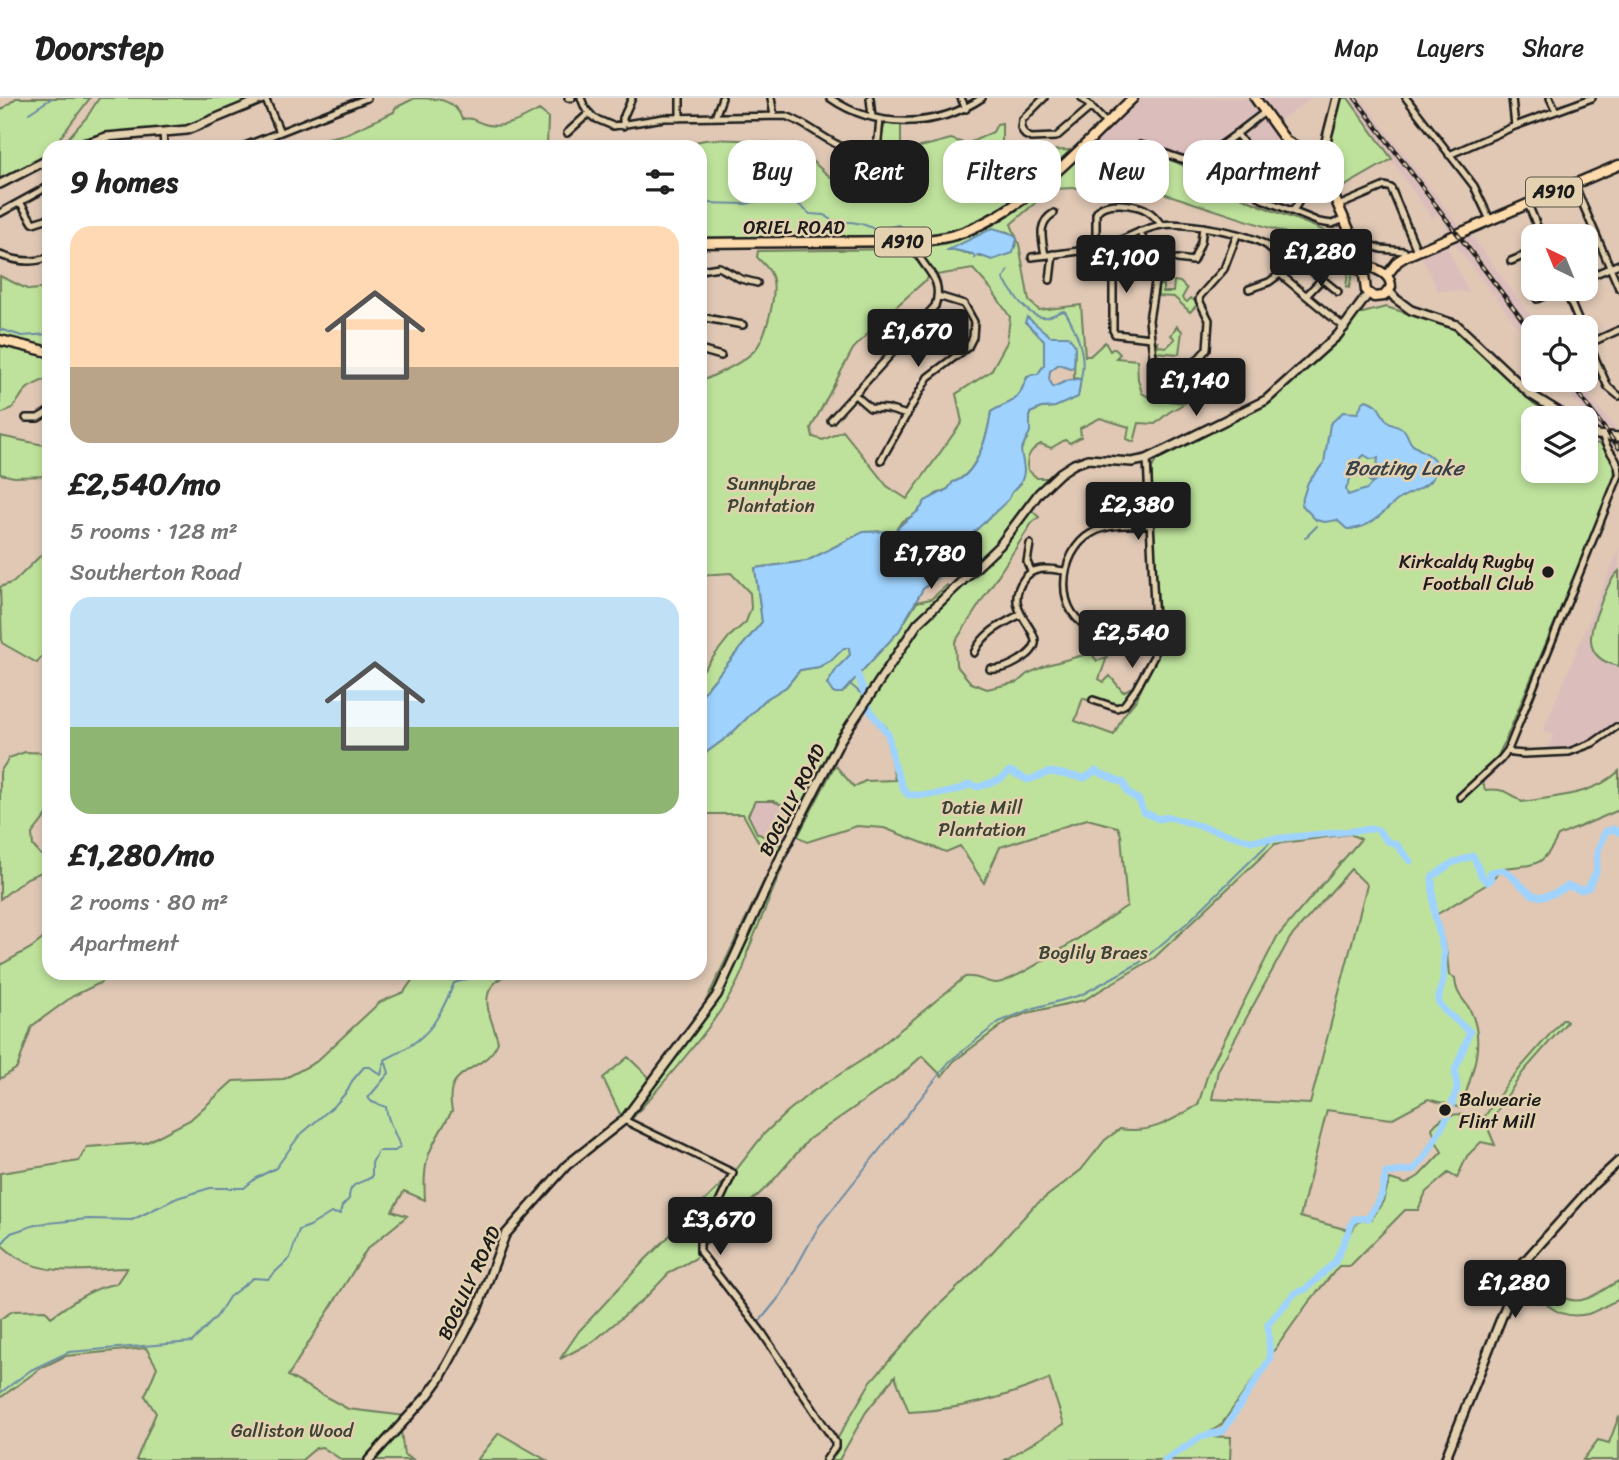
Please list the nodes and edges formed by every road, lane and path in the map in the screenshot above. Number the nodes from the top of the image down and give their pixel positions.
1 (265, 98) edge
2 (367, 98) edge
3 (581, 98) edge
4 (632, 98) edge
5 (680, 98) edge
6 (722, 98) edge
7 (771, 98) edge
8 (830, 98) edge
9 (870, 98) edge
10 (961, 98) edge
11 (982, 98) edge
12 (1044, 98) edge
13 (1082, 98) edge
14 (1133, 98) edge
15 (1255, 98) edge
16 (1337, 98) edge
17 (1406, 98) edge
18 (1512, 98) edge
19 (1550, 98) edge
20 (1591, 98) edge
21 (1091, 107) junction
22 (966, 109) junction
23 (1556, 111) junction
24 (1265, 112) junction
25 (589, 113) junction
26 (774, 116) junction
27 (715, 117) junction
28 (872, 117) junction
29 (680, 118) junction
30 (880, 119) junction
31 (1106, 123) junction
32 (622, 126) junction
33 (1514, 126) junction
34 (280, 132) junction
35 (163, 133) junction
36 (567, 133) dead end
37 (1236, 133) junction
38 (97, 140) edge
39 (164, 140) edge
40 (261, 140) edge
41 (1241, 140) edge
42 (1285, 140) edge
43 (1326, 140) edge
44 (1169, 153) edge
45 (1449, 155) junction
46 (42, 163) edge
47 (1619, 165) edge
48 (0, 184) edge
49 (1574, 184) junction
50 (42, 190) edge
51 (20, 202) junction
52 (1272, 203) edge
53 (1298, 203) edge
54 (1337, 203) edge
55 (1528, 204) junction
56 (1338, 206) junction
57 (1293, 211) junction
58 (0, 213) edge
59 (1054, 213) dead end
60 (1345, 219) junction
61 (42, 220) edge
62 (1490, 220) junction
63 (1536, 224) edge
64 (1162, 225) junction
65 (1203, 227) junction
66 (1140, 231) junction
67 (1237, 235) junction
68 (914, 242) junction
69 (707, 243) edge
70 (1368, 244) dead end
71 (1104, 246) junction
72 (1096, 248) junction
73 (1418, 251) junction
74 (1053, 254) junction
75 (0, 255) edge
76 (1045, 255) junction
77 (1406, 256) junction
78 (1032, 257) dead end
79 (1521, 257) edge
80 (1177, 259) dead end
81 (42, 260) edge
82 (1511, 261) dead end
83 (1363, 263) junction
84 (1619, 264) edge
85 (1307, 267) dead end
86 (1611, 267) junction
87 (707, 269) edge
88 (1376, 271) junction
89 (1598, 273) edge
90 (1280, 274) junction
91 (1387, 275) junction
92 (1322, 279) junction
93 (1050, 280) dead end
94 (1365, 281) junction
95 (757, 283) dead end
96 (1619, 288) edge
97 (1249, 289) dead end
98 (1389, 291) junction
99 (1338, 292) dead end
100 (1368, 294) junction
101 (1307, 295) junction
102 (938, 296) junction
103 (707, 318) edge
104 (743, 325) dead end
105 (1345, 328) junction
106 (1619, 330) edge
107 (1598, 337) edge
108 (1151, 338) junction
109 (0, 340) edge
110 (42, 350) edge
111 (707, 353) edge
112 (721, 356) dead end
113 (1598, 365) edge
114 (855, 395) junction
115 (1619, 396) edge
116 (1550, 406) edge
117 (906, 415) junction
118 (42, 416) edge
119 (26, 418) dead end
120 (831, 420) dead end
121 (1598, 434) edge
122 (1603, 436) junction
123 (1619, 438) edge
124 (1147, 459) junction
125 (881, 460) dead end
126 (1619, 473) edge
127 (1611, 497) junction
128 (1619, 501) edge
129 (1151, 525) junction
130 (1030, 544) dead end
131 (1031, 571) junction
132 (1064, 571) junction
133 (1021, 614) junction
134 (1155, 625) junction
135 (974, 653) dead end
136 (990, 669) dead end
137 (1093, 700) dead end
138 (1616, 727) dead end
139 (1508, 750) junction
140 (1460, 797) dead end
141 (624, 1119) junction
142 (1619, 1161) edge
143 (369, 1460) edge
144 (826, 1460) edge
145 (1445, 1460) edge

1 - 34 street
1 - 35 main road
2 - 34 street
3 - 25 street
4 - 32 street
5 - 29 street
6 - 27 street
7 - 26 street
8 - 28 street
9 - 28 street
10 - 22 street
11 - 22 street
12 - 21 street
13 - 21 street
14 - 31 main road, ORIEL ROAD / A910
15 - 24 main road
16 - 43 main road
17 - 45 street
18 - 33 street
19 - 23 street
20 - 23 street
21 - 31 street
22 - 30 street
23 - 33 street
24 - 37 street
24 - 42 main road
25 - 32 street
25 - 36 street
26 - 27 street
26 - 30 street
27 - 29 street
28 - 30 street
29 - 32 street
31 - 68 main road, ORIEL ROAD / A910
33 - 45 street
34 - 40 street
35 - 38 main road
35 - 39 street
37 - 41 street
37 - 44 street
45 - 62 street
46 - 48 main road
47 - 49 main road, A910
49 - 55 main road, A910
49 - 86 street
50 - 51 street
51 - 58 street
51 - 61 street
52 - 57 street
53 - 57 street
54 - 56 main road
55 - 62 main road, A910
55 - 63 street
56 - 60 main road
56 - 73 street
57 - 60 street
59 - 76 street
60 - 83 main road
62 - 73 main road, A910
64 - 65 street
64 - 66 street
64 - 72 street
65 - 67 street
65 - 80 street
66 - 71 street
66 - 108 street
67 - 90 street
67 - 108 street
68 - 69 main road, ORIEL ROAD / A910
68 - 102 street
70 - 77 street
71 - 72 street
71 - 108 street
72 - 74 street
73 - 77 main road, A910
74 - 76 street
74 - 93 street
75 - 81 street
76 - 78 street
77 - 91 main road, A910
79 - 82 street
83 - 88 main road
83 - 94 main road
84 - 86 street
85 - 92 street
86 - 89 street
86 - 96 street
87 - 95 street
88 - 91 main road
88 - 94 main road
90 - 97 street
90 - 101 street
91 - 98 main road
92 - 99 street
92 - 101 street
94 - 100 main road
98 - 100 main road
98 - 116 main road
100 - 105 main road, BOGLILY ROAD
101 - 105 street
102 - 114 street
102 - 117 street
103 - 104 street
105 - 124 main road, BOGLILY ROAD
106 - 107 street
109 - 110 main road
111 - 112 street
113 - 115 street
114 - 117 street
114 - 120 street
117 - 125 street
118 - 119 street
121 - 122 main road
122 - 123 main road
122 - 126 street
124 - 129 street
124 - 141 main road, BOGLILY ROAD
126 - 127 street
127 - 128 street
127 - 139 street
129 - 132 street
129 - 134 street
130 - 131 street
131 - 132 street
131 - 133 street
132 - 134 street
133 - 135 street
133 - 136 street
134 - 137 street
138 - 139 street
139 - 140 street
141 - 143 main road, BOGLILY ROAD
141 - 144 street
142 - 145 main road

